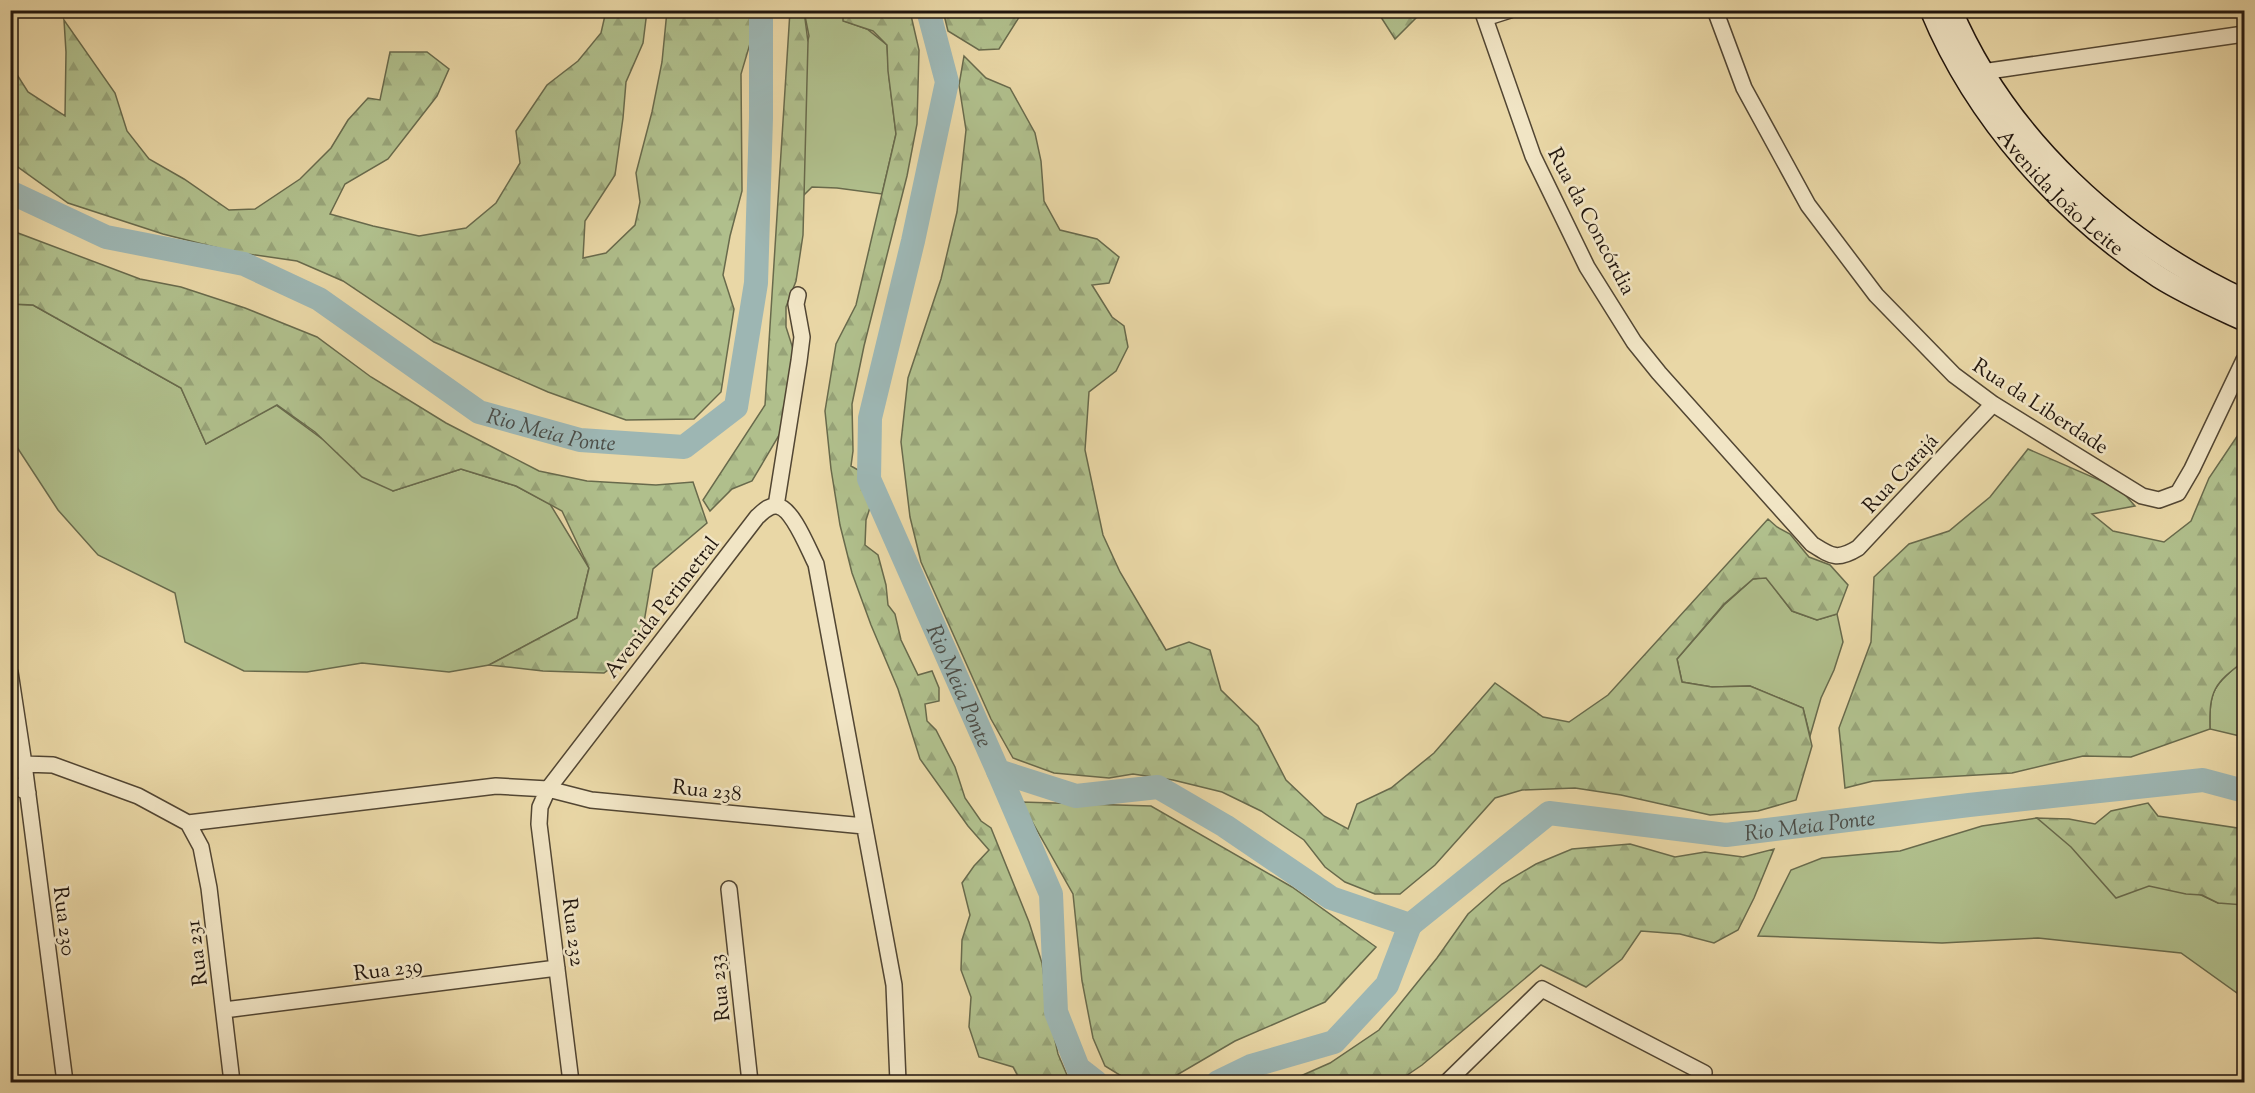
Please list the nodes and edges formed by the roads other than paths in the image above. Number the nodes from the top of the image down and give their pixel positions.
1 (1510, 10) edge
2 (1715, 10) edge
3 (1931, 10) edge
4 (1951, 10) edge
5 (1484, 14) edge
6 (2244, 34) edge
7 (1974, 76) junction
8 (798, 295) dead end
9 (2244, 300) edge
10 (2244, 320) edge
11 (2244, 360) edge
12 (1993, 404) junction
13 (776, 506) junction
14 (1830, 556) joint
15 (10, 672) edge
16 (17, 767) edge
17 (10, 783) edge
18 (548, 789) junction
19 (28, 793) junction
20 (188, 823) junction
21 (864, 826) junction
22 (729, 889) dead end
23 (557, 968) junction
24 (224, 1010) junction
25 (65, 1083) edge
26 (232, 1083) edge
27 (571, 1083) edge
28 (750, 1083) edge
29 (897, 1083) edge
30 (1447, 1083) edge
31 (1702, 1083) edge

1 - 5 street
2 - 12 street, Rua da Liberdade
3 - 7 street, Avenida João Leite
4 - 7 street, Avenida João Leite
5 - 14 street, Rua da Concórdia
6 - 7 street
7 - 9 street, Avenida João Leite
7 - 10 street, Avenida João Leite
8 - 13 street
11 - 12 street, Rua da Liberdade
12 - 14 street, Rua Carajá
13 - 18 street, Avenida Perimetral
13 - 21 street
15 - 16 street, Rua 230
16 - 19 street, Rua 230
16 - 20 street
17 - 19 street
18 - 20 street
18 - 21 street, Rua 238
18 - 23 street, Rua 232
19 - 25 street, Rua 230
20 - 24 street, Rua 231
21 - 29 street
22 - 28 street, Rua 233
23 - 24 street, Rua 239
23 - 27 street, Rua 232
24 - 26 street, Rua 231
30 - 31 street

